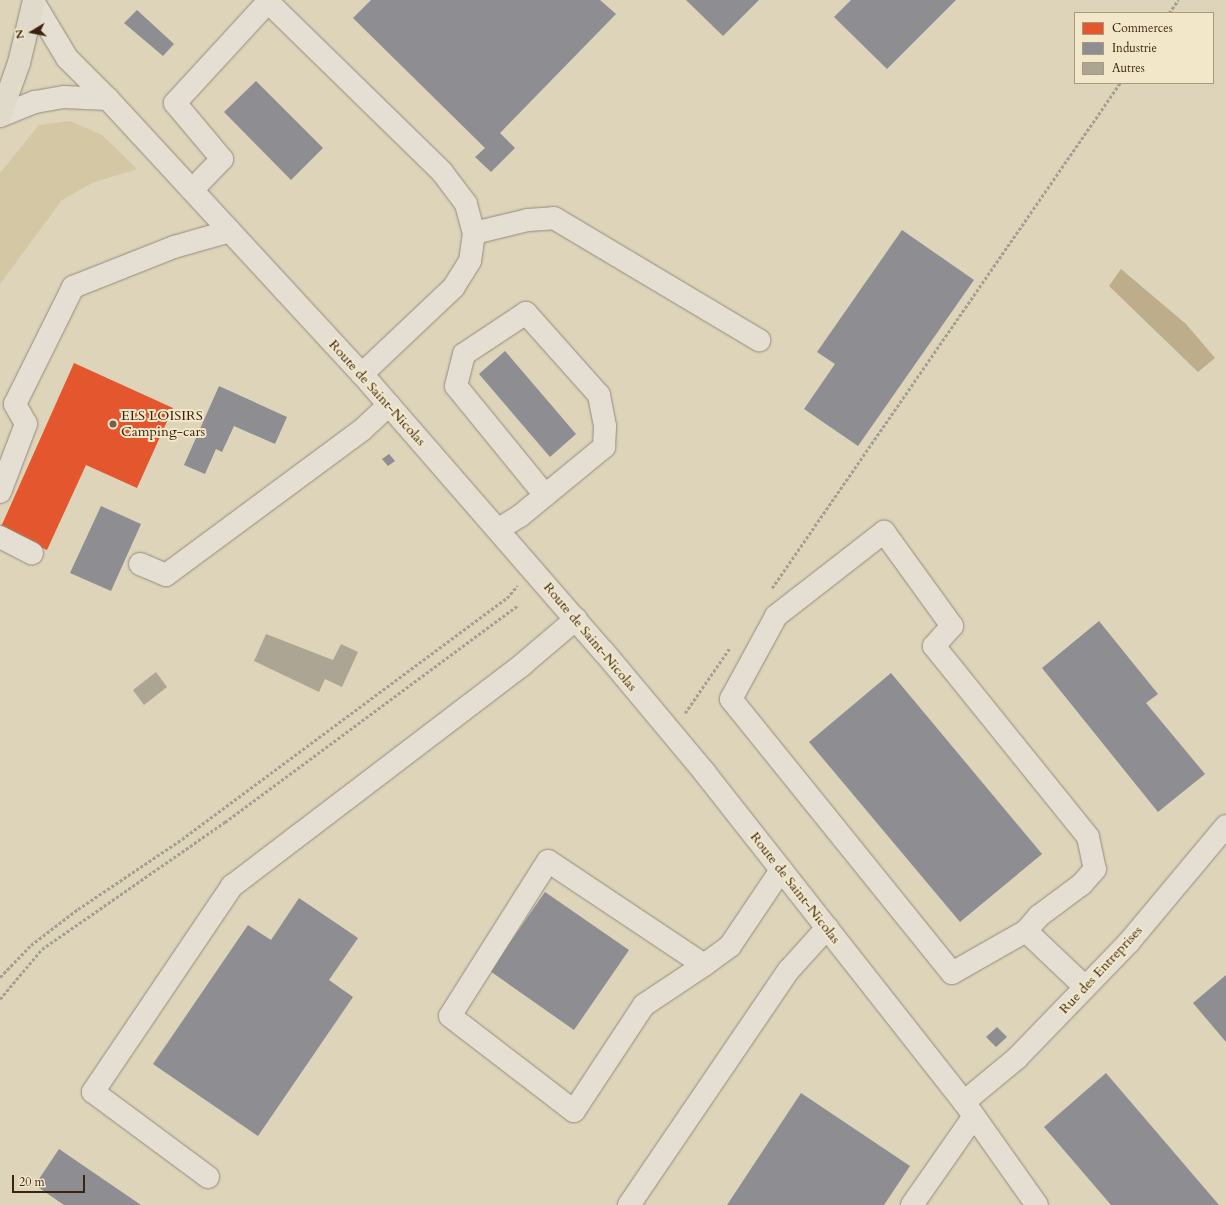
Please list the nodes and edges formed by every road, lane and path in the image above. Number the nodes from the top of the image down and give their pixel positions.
1 (1178, 0) edge
2 (34, 1) edge
3 (267, 1) edge
4 (1170, 12) edge
5 (1119, 84) edge
6 (108, 99) junction
7 (0, 116) edge
8 (192, 190) junction
9 (230, 231) junction
10 (474, 233) junction
11 (759, 340) dead end
12 (362, 374) junction
13 (389, 405) junction
14 (0, 492) edge
15 (545, 495) junction
16 (498, 529) junction
17 (0, 537) edge
18 (32, 553) dead end
19 (140, 564) dead end
20 (533, 569) junction
21 (770, 590) dead end
22 (518, 605) dead end
23 (576, 619) junction
24 (730, 648) dead end
25 (682, 716) dead end
26 (1226, 826) edge
27 (781, 870) junction
28 (827, 928) junction
29 (1026, 931) junction
30 (704, 965) junction
31 (0, 977) edge
32 (1085, 987) junction
33 (0, 999) edge
34 (969, 1109) junction
35 (208, 1177) dead end
36 (629, 1205) edge
37 (912, 1205) edge
38 (1037, 1205) edge

1 - 4 path
2 - 6 street, Route de Saint-Nicolas
2 - 7 main road
3 - 8 street
3 - 10 street
5 - 21 path
6 - 7 street
6 - 8 street, Route de Saint-Nicolas
8 - 9 street, Route de Saint-Nicolas
9 - 12 street, Route de Saint-Nicolas
9 - 14 street
10 - 11 street
10 - 12 street
12 - 13 street, Route de Saint-Nicolas
13 - 16 street, Route de Saint-Nicolas
13 - 19 street
15 - 15 street
15 - 16 street
16 - 20 street, Route de Saint-Nicolas
17 - 18 street
20 - 23 street, Route de Saint-Nicolas
20 - 31 path
22 - 33 path
23 - 27 street, Route de Saint-Nicolas
23 - 35 street
24 - 25 path
26 - 32 street, Rue des Entreprises
27 - 28 street, Route de Saint-Nicolas
27 - 30 street
28 - 34 street, Route de Saint-Nicolas
28 - 36 street
29 - 29 street
29 - 32 street
30 - 30 street
32 - 34 street, Rue des Entreprises
34 - 37 street, Rue des Entreprises
34 - 38 street, Route de Saint-Nicolas

